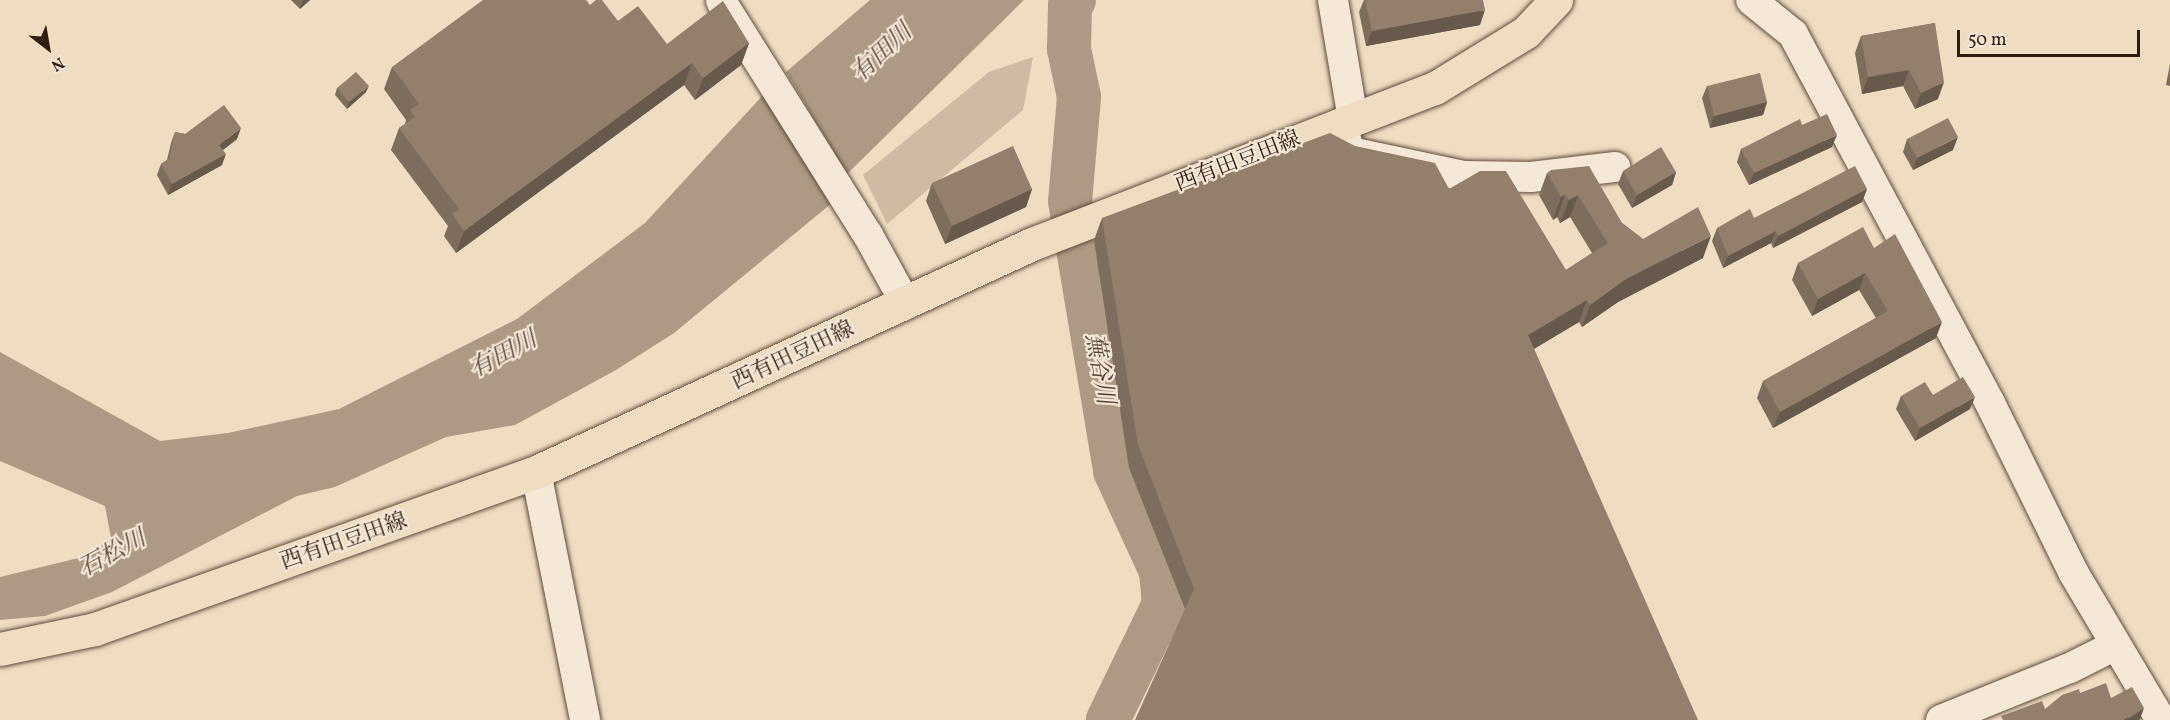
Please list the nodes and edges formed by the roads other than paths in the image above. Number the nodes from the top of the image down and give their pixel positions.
1 (1333, 0) edge
2 (1556, 0) edge
3 (1751, 0) edge
4 (721, 1) edge
5 (1347, 121) junction
6 (1508, 176) junction
7 (1607, 199) edge
8 (1524, 204) edge
9 (906, 304) junction
10 (536, 472) junction
11 (2116, 645) junction
12 (0, 649) edge
13 (585, 720) edge
14 (1941, 720) edge
15 (2161, 720) edge

1 - 5 street
2 - 5 main road, 西有田豆田線
3 - 11 street
4 - 9 street
5 - 6 street
5 - 9 main road, 西有田豆田線
6 - 7 street
6 - 8 street
9 - 10 main road, 西有田豆田線
10 - 12 main road, 西有田豆田線
10 - 13 street
11 - 14 street
11 - 15 street

